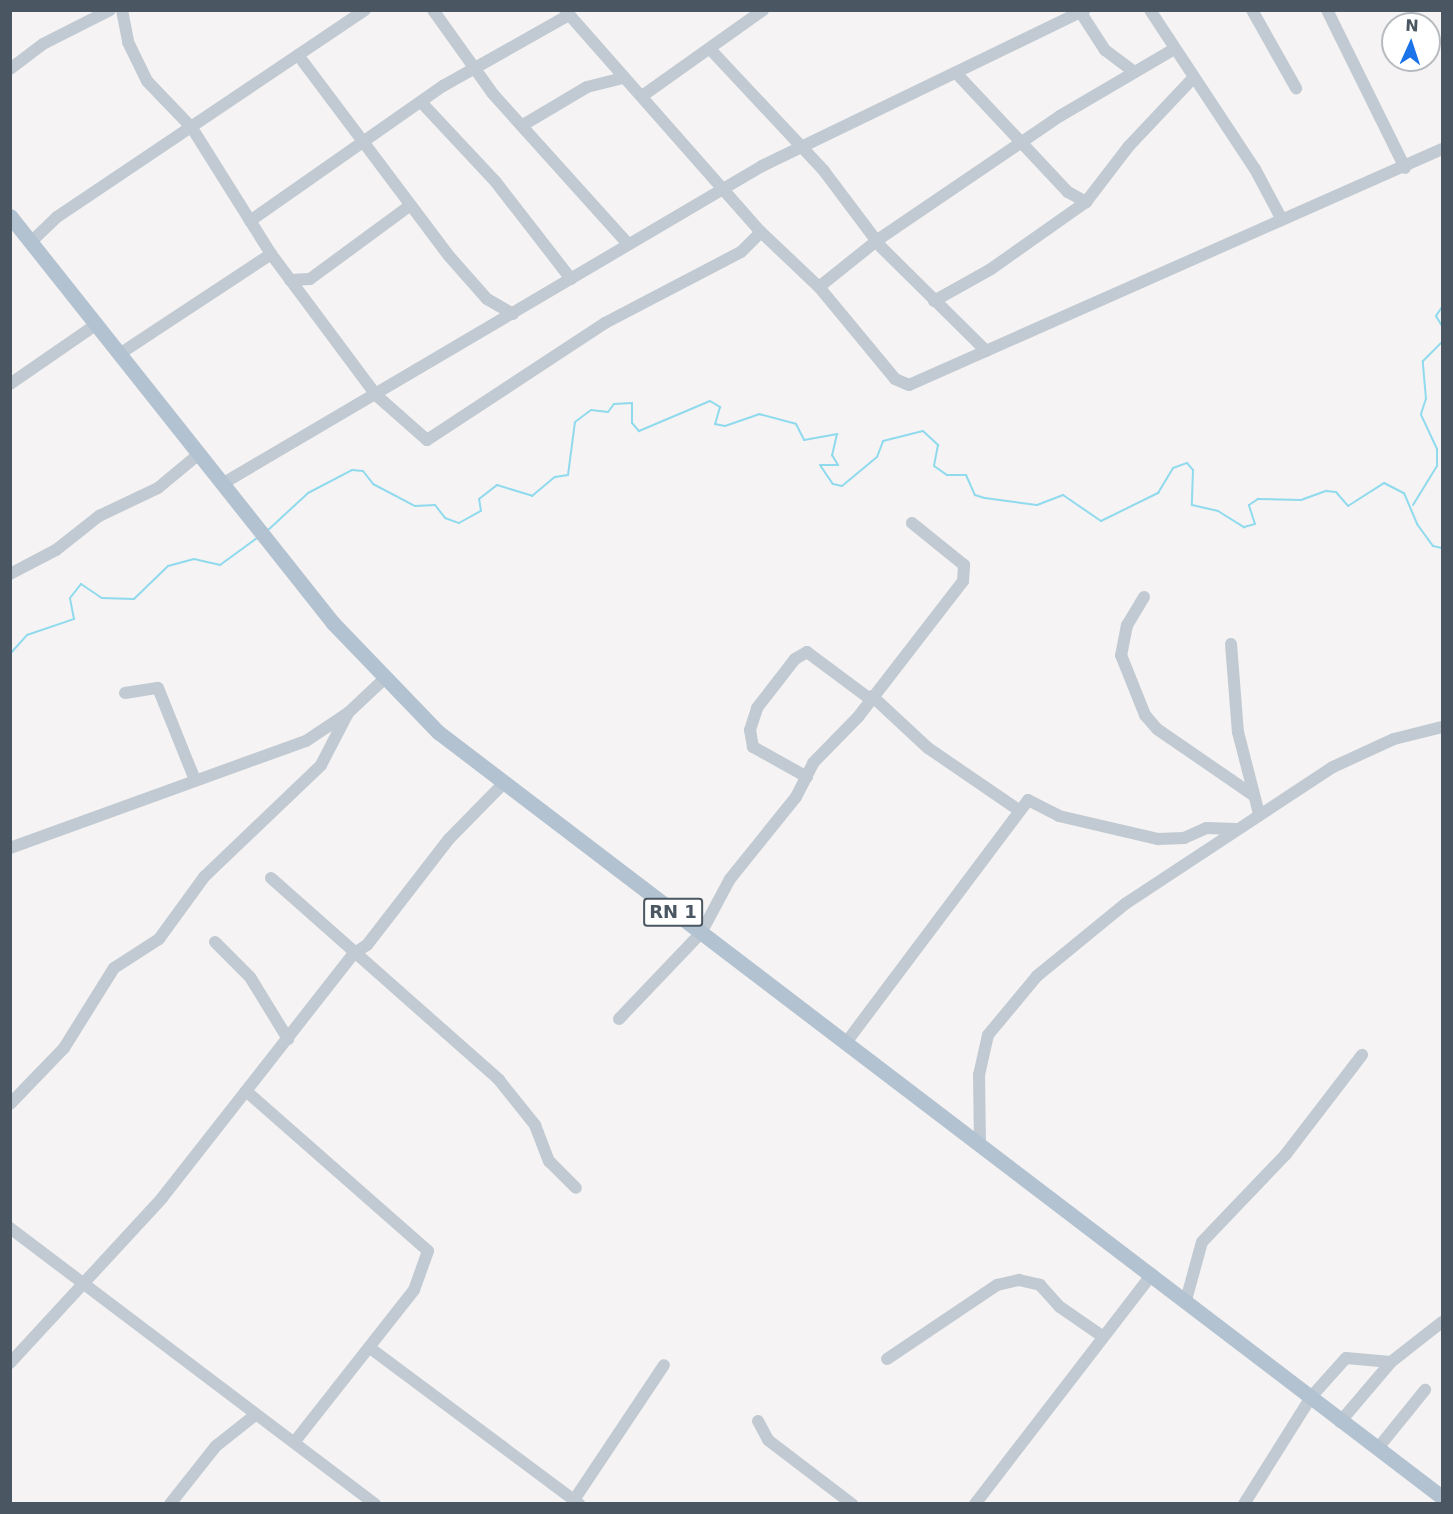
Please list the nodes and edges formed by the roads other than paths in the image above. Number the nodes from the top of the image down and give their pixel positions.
1 (110, 10) edge
2 (122, 10) edge
3 (365, 10) edge
4 (433, 10) edge
5 (763, 10) edge
6 (1150, 10) edge
7 (1252, 10) edge
8 (1327, 10) edge
9 (1083, 12) edge
10 (567, 13) edge
11 (711, 49) junction
12 (1174, 49) junction
13 (298, 55) junction
14 (10, 69) edge
15 (473, 69) junction
16 (1134, 72) junction
17 (957, 74) junction
18 (622, 78) junction
19 (1193, 78) junction
20 (1296, 88) dead end
21 (645, 94) junction
22 (421, 102) junction
23 (523, 125) junction
24 (192, 128) junction
25 (361, 141) junction
26 (1024, 143) junction
27 (1443, 149) edge
28 (800, 150) junction
29 (1405, 168) junction
30 (725, 187) junction
31 (1086, 202) junction
32 (408, 207) junction
33 (10, 216) edge
34 (1281, 218) junction
35 (250, 221) junction
36 (761, 232) junction
37 (879, 239) junction
38 (31, 242) junction
39 (627, 243) junction
40 (271, 254) junction
41 (571, 279) junction
42 (290, 280) junction
43 (819, 287) junction
44 (934, 301) junction
45 (513, 314) junction
46 (97, 324) junction
47 (986, 351) junction
48 (121, 353) junction
49 (10, 384) edge
50 (376, 395) junction
51 (199, 454) junction
52 (222, 484) junction
53 (912, 523) dead end
54 (10, 574) edge
55 (1144, 597) dead end
56 (1231, 644) dead end
57 (383, 680) junction
58 (125, 693) dead end
59 (871, 697) junction
60 (348, 713) junction
61 (1443, 727) edge
62 (807, 777) junction
63 (195, 780) junction
64 (503, 784) junction
65 (1253, 795) junction
66 (1017, 809) junction
67 (1259, 814) junction
68 (1236, 829) junction
69 (10, 848) edge
70 (271, 878) dead end
71 (701, 933) junction
72 (215, 942) dead end
73 (353, 954) junction
74 (619, 1019) dead end
75 (288, 1038) junction
76 (845, 1044) junction
77 (1362, 1055) dead end
78 (246, 1091) junction
79 (10, 1104) edge
80 (980, 1145) junction
81 (576, 1188) dead end
82 (10, 1228) edge
83 (1152, 1274) junction
84 (86, 1283) junction
85 (1186, 1300) junction
86 (1443, 1322) edge
87 (1102, 1336) junction
88 (370, 1348) junction
89 (887, 1359) dead end
90 (1391, 1362) junction
91 (10, 1363) edge
92 (664, 1365) dead end
93 (1425, 1390) dead end
94 (1311, 1397) junction
95 (254, 1416) junction
96 (758, 1421) dead end
97 (1340, 1422) junction
98 (296, 1440) junction
99 (1378, 1448) junction
100 (1443, 1497) edge
101 (570, 1500) edge
102 (170, 1503) edge
103 (375, 1503) edge
104 (852, 1503) edge
105 (975, 1503) edge
106 (1244, 1503) edge

1 - 14 street
2 - 24 street
3 - 13 street
4 - 15 street
5 - 11 street
6 - 12 street
7 - 20 street
8 - 29 street
9 - 16 street
9 - 17 street
10 - 15 street
10 - 18 street
11 - 21 street
11 - 28 street
12 - 16 street
12 - 19 street
13 - 24 street
13 - 25 street
15 - 22 street
15 - 23 street
16 - 26 street
17 - 26 street
17 - 28 street
18 - 21 street
18 - 23 street
19 - 31 street
19 - 34 street
21 - 30 street
22 - 25 street
22 - 41 street
23 - 39 street
24 - 35 street
24 - 38 street
25 - 32 street
25 - 35 street
26 - 31 street
26 - 37 street
27 - 29 street
28 - 30 street
28 - 37 street
29 - 34 street
30 - 36 street
30 - 39 street
31 - 44 street
32 - 42 street
32 - 45 street
33 - 38 main road, RN 1
34 - 47 street
35 - 40 street
36 - 43 street
36 - 50 street
37 - 43 street
37 - 44 street
38 - 46 main road, RN 1
39 - 41 street
40 - 42 street
40 - 48 street
41 - 45 street
42 - 50 street
43 - 47 street
44 - 47 street
45 - 50 street
46 - 48 main road, RN 1
46 - 49 street
48 - 51 main road, RN 1
50 - 52 street
51 - 52 main road, RN 1
51 - 54 street
52 - 57 main road, RN 1
53 - 59 street
55 - 65 street
56 - 65 street
57 - 60 street
57 - 64 main road, RN 1
58 - 63 street
59 - 62 street
59 - 62 street
59 - 66 street
60 - 63 street
60 - 79 street
61 - 67 street
62 - 71 street
63 - 69 street
64 - 71 main road, RN 1
64 - 73 street
65 - 67 street
66 - 68 street
66 - 76 street
67 - 68 street
68 - 80 street
70 - 73 street
71 - 74 street
71 - 76 main road, RN 1
72 - 75 street
73 - 75 street
73 - 81 street
75 - 78 street
76 - 80 main road, RN 1
77 - 85 street
78 - 84 street
78 - 88 street
80 - 83 main road, RN 1
82 - 84 street
83 - 85 main road, RN 1
83 - 87 street
84 - 91 street
84 - 95 street
85 - 94 main road, RN 1
86 - 90 street
87 - 89 street
87 - 105 street
88 - 98 street
88 - 101 street
90 - 94 street
90 - 97 street
92 - 101 street
93 - 99 street
94 - 97 main road, RN 1
94 - 106 street
95 - 98 street
95 - 102 street
96 - 104 street
97 - 99 main road, RN 1
98 - 103 street
99 - 100 main road, RN 1

